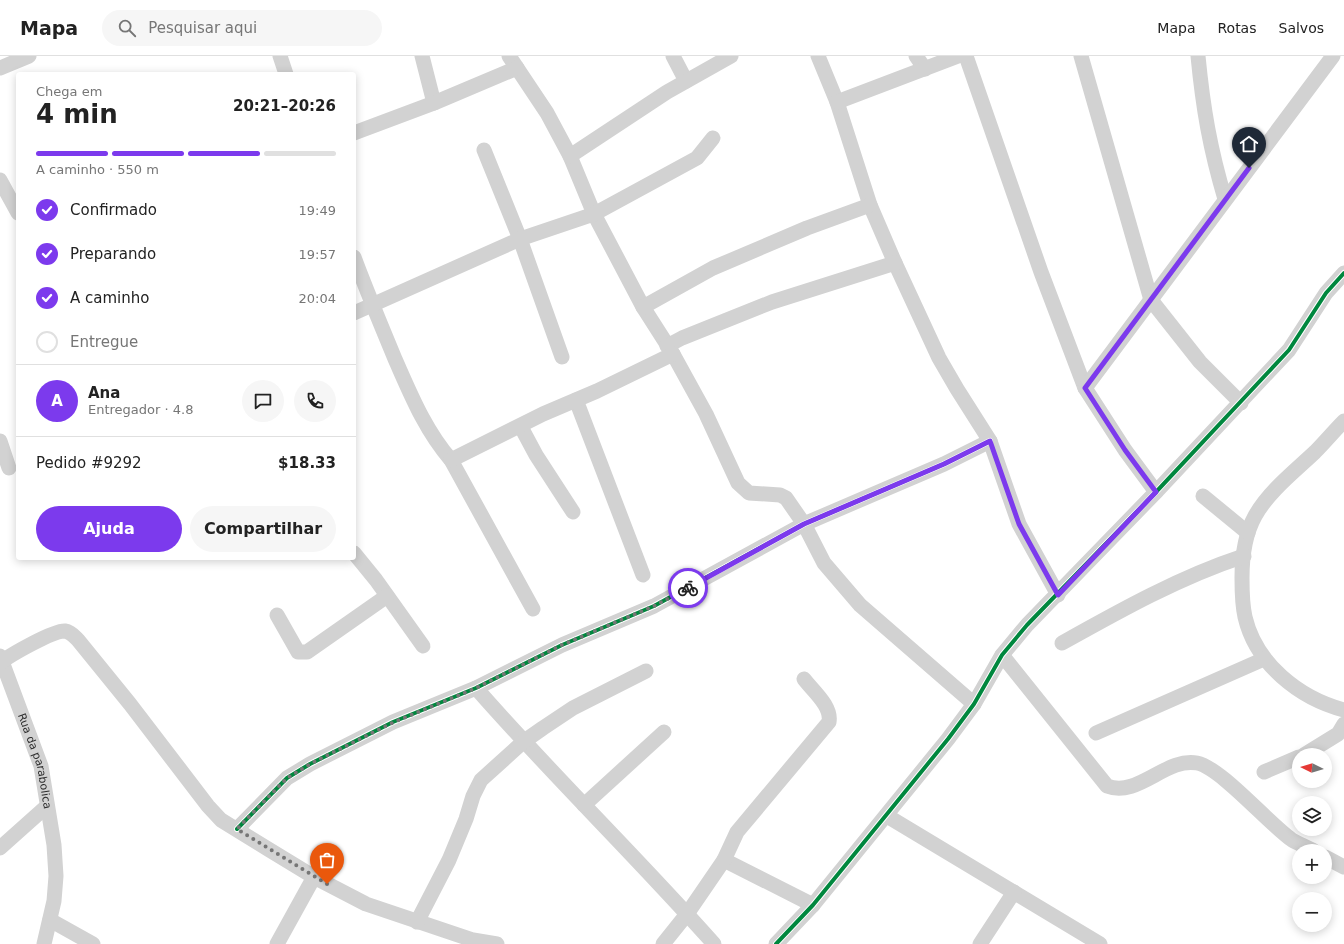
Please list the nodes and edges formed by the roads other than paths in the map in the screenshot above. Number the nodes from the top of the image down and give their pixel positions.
1 (29, 56) edge
2 (280, 56) edge
3 (422, 56) edge
4 (673, 56) edge
5 (731, 56) edge
6 (818, 56) edge
7 (916, 56) edge
8 (958, 56) edge
9 (966, 56) edge
10 (1081, 56) edge
11 (1198, 56) edge
12 (1333, 56) edge
13 (513, 62) edge
14 (0, 68) edge
15 (925, 68) junction
16 (285, 72) edge
17 (686, 81) junction
18 (837, 102) junction
19 (434, 103) junction
20 (356, 132) edge
21 (713, 138) dead end
22 (484, 150) dead end
23 (570, 156) junction
24 (0, 180) edge
25 (1225, 199) junction
26 (870, 205) junction
27 (16, 206) edge
28 (594, 214) junction
29 (520, 239) junction
30 (356, 262) edge
31 (895, 263) junction
32 (1344, 273) edge
33 (1152, 300) junction
34 (372, 304) junction
35 (643, 306) junction
36 (356, 312) edge
37 (670, 350) junction
38 (562, 357) dead end
39 (1085, 388) junction
40 (576, 400) junction
41 (1241, 403) junction
42 (1344, 421) edge
43 (521, 427) junction
44 (0, 441) edge
45 (990, 441) junction
46 (451, 460) junction
47 (9, 468) edge
48 (1156, 492) junction
49 (1202, 496) dead end
50 (573, 512) dead end
51 (804, 524) junction
52 (1248, 533) junction
53 (356, 556) edge
54 (1244, 556) junction
55 (643, 575) dead end
56 (1058, 595) junction
57 (387, 596) junction
58 (532, 609) dead end
59 (277, 615) dead end
60 (1062, 643) dead end
61 (423, 646) dead end
62 (1002, 656) junction
63 (1264, 659) junction
64 (1, 660) edge
65 (646, 671) dead end
66 (804, 679) dead end
67 (476, 688) junction
68 (974, 704) junction
69 (1344, 710) edge
70 (1344, 724) edge
71 (664, 732) dead end
72 (1096, 733) dead end
73 (523, 742) junction
74 (1315, 748) edge
75 (1292, 760) edge
76 (1264, 772) dead end
77 (584, 805) junction
78 (47, 806) junction
79 (887, 816) junction
80 (237, 829) junction
81 (1301, 844) edge
82 (0, 848) edge
83 (724, 860) junction
84 (1332, 861) edge
85 (1344, 867) edge
86 (314, 877) junction
87 (1014, 892) junction
88 (813, 905) junction
89 (687, 914) junction
90 (50, 920) junction
91 (417, 922) junction
92 (44, 944) edge
93 (93, 944) edge
94 (277, 944) edge
95 (497, 944) edge
96 (663, 944) edge
97 (714, 944) edge
98 (776, 944) edge
99 (980, 944) edge
100 (1100, 944) edge

1 - 14 street
2 - 16 street
3 - 19 street
4 - 17 street
5 - 17 street
6 - 18 street
7 - 15 street
8 - 15 street
9 - 39 street
10 - 33 street
11 - 25 street
12 - 25 street
13 - 19 street
13 - 23 street
15 - 18 street
17 - 23 street
18 - 26 street
19 - 20 street
21 - 28 street
22 - 29 street
23 - 28 street
24 - 27 street
25 - 33 street
26 - 31 street
26 - 35 street
28 - 29 street
28 - 35 street
29 - 34 street
29 - 38 street
30 - 34 street
31 - 37 street
31 - 45 street
32 - 41 street
33 - 39 street
33 - 41 street
34 - 36 street
34 - 46 street
35 - 37 street
37 - 40 street
37 - 51 street
39 - 48 street
40 - 43 street
40 - 55 street
41 - 48 street
42 - 52 street
43 - 46 street
43 - 50 street
44 - 47 street
45 - 51 street
45 - 56 street
46 - 58 street
48 - 56 street
49 - 52 street
51 - 67 street
51 - 68 street
52 - 54 street
53 - 57 street
54 - 60 street
54 - 63 street
56 - 62 street
57 - 59 street
57 - 61 street
62 - 68 street
62 - 81 street
63 - 69 street
63 - 72 street
64 - 78 street, Rua da parabolica
64 - 80 street
65 - 73 street
66 - 83 street
67 - 73 street
67 - 80 street
68 - 79 street
70 - 74 street
71 - 77 street
73 - 77 street
73 - 91 street
75 - 76 street
77 - 89 street
78 - 82 street, Rua da parabolica
78 - 90 street
79 - 87 street
79 - 88 street
80 - 86 street
83 - 88 street
83 - 89 street
84 - 85 street
86 - 91 street
86 - 94 street
87 - 99 street
87 - 100 street
88 - 98 street
89 - 96 street
89 - 97 street
90 - 92 street
90 - 93 street
91 - 95 street

